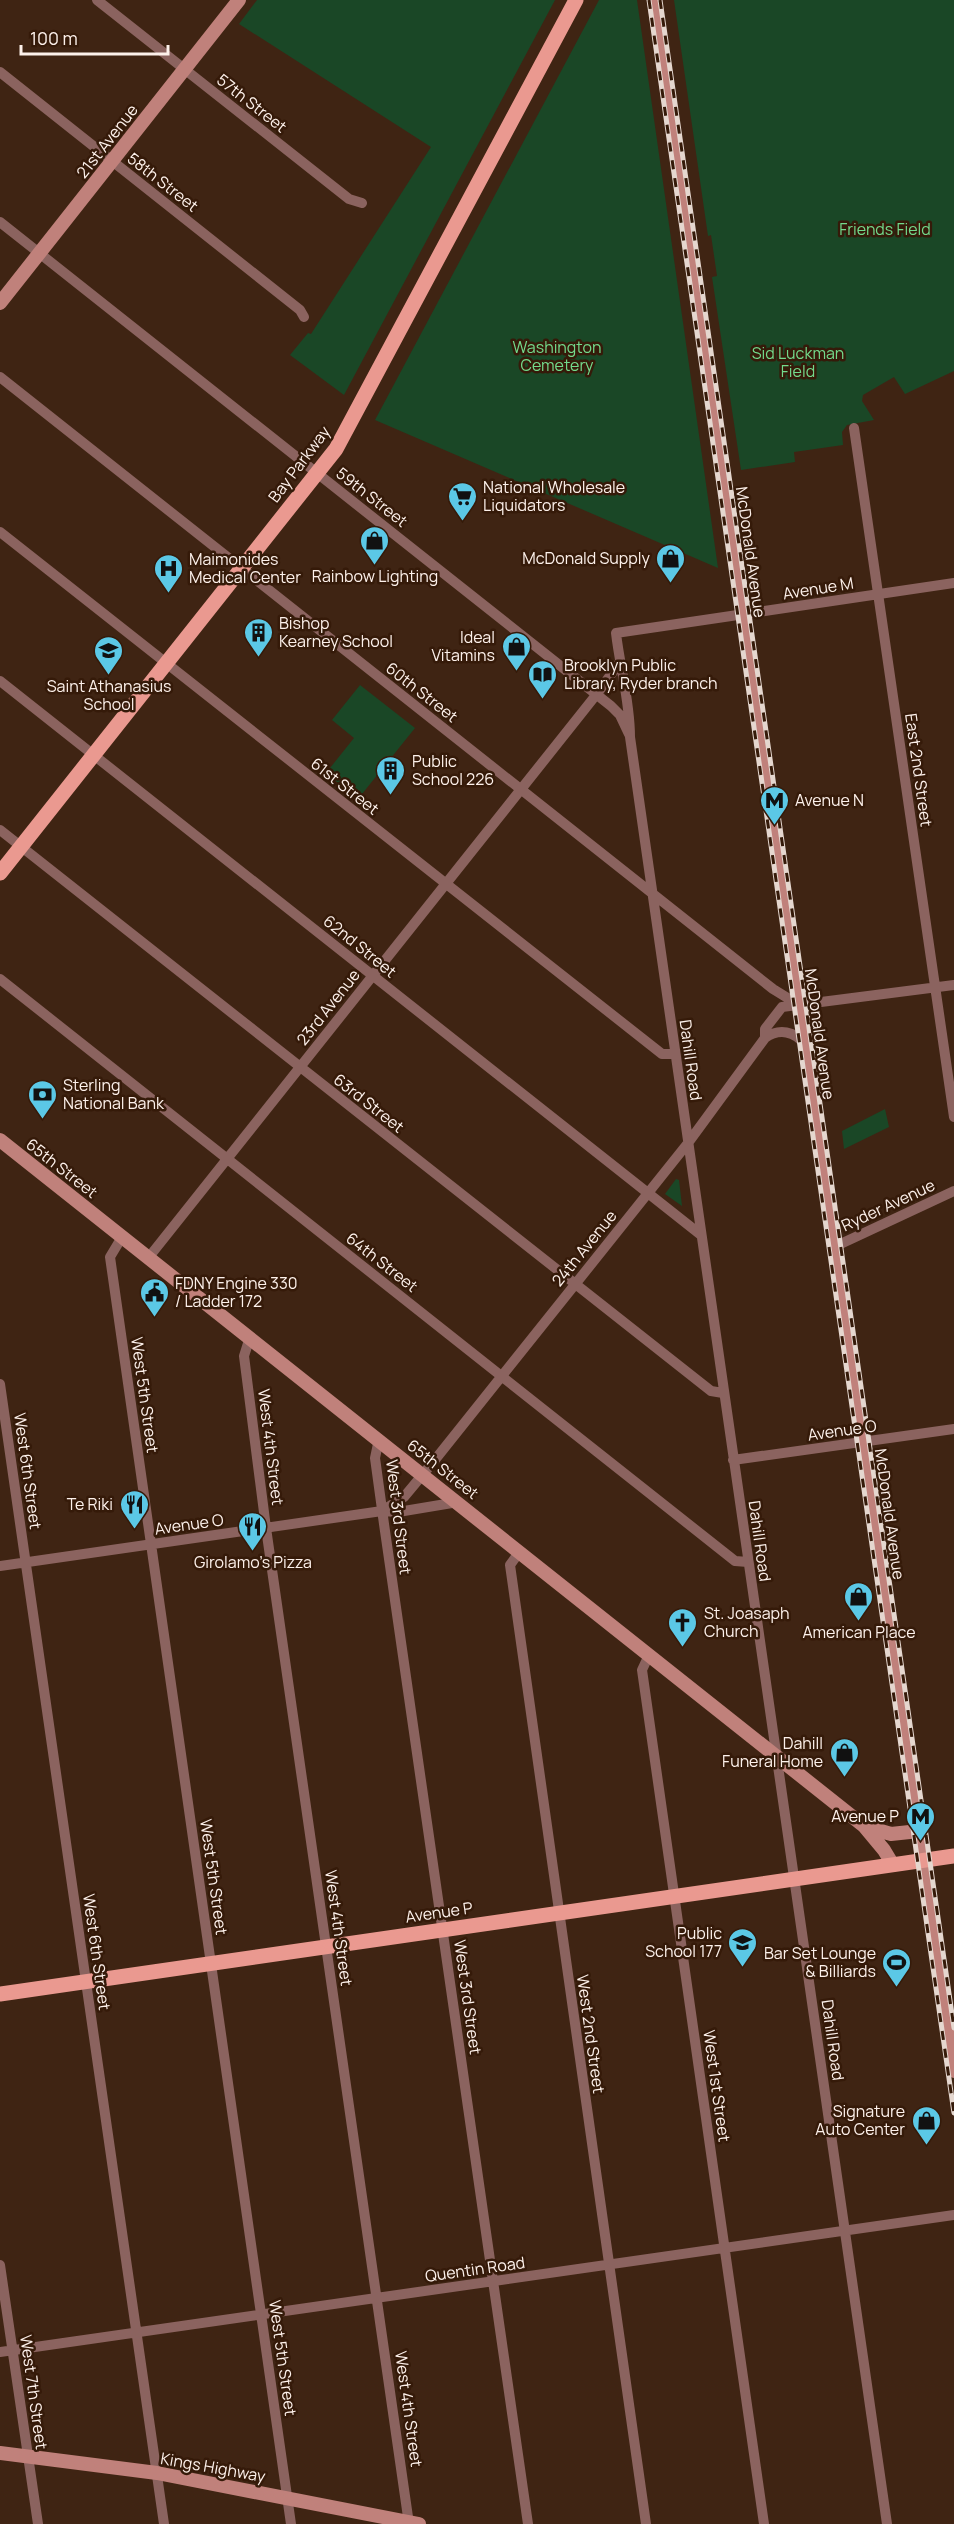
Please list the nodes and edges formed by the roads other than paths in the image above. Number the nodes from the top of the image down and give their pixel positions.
1 (97, 0) edge
2 (239, 0) edge
3 (576, 0) edge
4 (654, 0) edge
5 (185, 69) junction
6 (0, 72) edge
7 (112, 161) junction
8 (362, 203) dead end
9 (0, 222) edge
10 (40, 253) junction
11 (0, 303) edge
12 (304, 318) dead end
13 (0, 376) edge
14 (854, 428) dead end
15 (317, 473) junction
16 (0, 532) edge
17 (242, 568) junction
18 (954, 583) edge
19 (878, 594) junction
20 (743, 615) junction
21 (616, 633) joint
22 (167, 662) junction
23 (620, 662) junction
24 (0, 681) edge
25 (596, 695) junction
26 (630, 737) junction
27 (94, 754) junction
28 (521, 789) junction
29 (0, 830) edge
30 (21, 845) junction
31 (0, 873) edge
32 (445, 884) junction
33 (652, 893) junction
34 (372, 975) junction
35 (0, 979) edge
36 (954, 984) edge
37 (935, 987) junction
38 (798, 1005) junction
39 (765, 1038) junction
40 (804, 1045) junction
41 (674, 1054) junction
42 (300, 1066) junction
43 (954, 1117) edge
44 (0, 1140) edge
45 (688, 1143) junction
46 (226, 1159) junction
47 (954, 1191) edge
48 (647, 1194) junction
49 (701, 1235) junction
50 (122, 1237) junction
51 (834, 1247) junction
52 (149, 1257) junction
53 (575, 1285) junction
54 (250, 1337) junction
55 (502, 1376) junction
56 (0, 1384) edge
57 (723, 1392) junction
58 (954, 1429) edge
59 (379, 1439) junction
60 (862, 1442) junction
61 (733, 1460) junction
62 (423, 1474) junction
63 (458, 1502) junction
64 (382, 1511) junction
65 (266, 1528) junction
66 (151, 1544) junction
67 (520, 1551) junction
68 (26, 1562) junction
69 (748, 1562) junction
70 (0, 1566) edge
71 (649, 1655) junction
72 (775, 1755) junction
73 (864, 1826) junction
74 (919, 1831) junction
75 (954, 1856) edge
76 (924, 1860) junction
77 (893, 1865) junction
78 (794, 1879) junction
79 (674, 1896) junction
80 (558, 1913) junction
81 (443, 1930) junction
82 (327, 1947) junction
83 (211, 1963) junction
84 (87, 1981) junction
85 (0, 1994) edge
86 (954, 2072) edge
87 (954, 2215) edge
88 (846, 2230) junction
89 (725, 2248) junction
90 (609, 2264) junction
91 (0, 2265) edge
92 (494, 2281) junction
93 (378, 2298) junction
94 (262, 2315) junction
95 (138, 2333) junction
96 (12, 2350) junction
97 (0, 2352) edge
98 (0, 2453) edge
99 (28, 2457) junction
100 (157, 2473) junction
101 (287, 2498) junction
102 (413, 2523) edge
103 (38, 2524) edge
104 (164, 2524) edge
105 (291, 2524) edge
106 (528, 2524) edge
107 (646, 2524) edge
108 (764, 2524) edge
109 (887, 2524) edge

1 - 5 street, 57th Street
2 - 5 main road, 21st Avenue
3 - 15 main road, Bay Parkway
4 - 20 main road, McDonald Avenue
5 - 7 main road, 21st Avenue
5 - 8 street, 57th Street
6 - 7 street, 58th Street
7 - 10 main road, 21st Avenue
7 - 12 street, 58th Street
9 - 10 street, 59th Street
10 - 11 main road, 21st Avenue
10 - 15 street, 59th Street
13 - 17 street, 60th Street
14 - 19 street, East 2nd Street
15 - 17 main road, Bay Parkway
15 - 25 street, 59th Street
16 - 22 street, 61st Street
17 - 22 main road, Bay Parkway
17 - 28 street, 60th Street
18 - 19 street, Avenue M
19 - 20 street, Avenue M
19 - 37 street, East 2nd Street
20 - 21 street, Avenue M
20 - 38 main road, McDonald Avenue
21 - 23 street, Dahill Road
22 - 27 main road, Bay Parkway
22 - 32 street, 61st Street
23 - 25 street, 23rd Avenue
23 - 26 street, Dahill Road
24 - 27 street, 62nd Street
25 - 26 street, 59th Street
25 - 28 street, 23rd Avenue
26 - 33 street, Dahill Road
27 - 30 main road, Bay Parkway
27 - 34 street, 62nd Street
28 - 32 street, 23rd Avenue
28 - 33 street, 60th Street
29 - 30 street, 63rd Street
30 - 31 main road, Bay Parkway
30 - 42 street, 63rd Street
32 - 34 street, 23rd Avenue
32 - 41 street, 61st Street
33 - 38 street, 60th Street
33 - 41 street, Dahill Road
34 - 42 street, 23rd Avenue
34 - 48 street, 62nd Street
35 - 46 street, 64th Street
36 - 37 street
37 - 38 street
37 - 43 street, East 2nd Street
38 - 39 street, 24th Avenue
38 - 40 main road, McDonald Avenue
39 - 40 street
39 - 45 street, 24th Avenue
40 - 51 main road, McDonald Avenue
41 - 45 street, Dahill Road
42 - 46 street, 23rd Avenue
42 - 53 street, 63rd Street
44 - 50 main road, 65th Street
45 - 48 street, 24th Avenue
45 - 49 street, Dahill Road
46 - 52 street, 23rd Avenue
46 - 55 street, 64th Street
47 - 51 street, Ryder Avenue
48 - 49 street, 62nd Street
48 - 53 street, 24th Avenue
49 - 57 street, Dahill Road
50 - 52 main road, 65th Street
50 - 66 street, West 5th Street
51 - 60 main road, McDonald Avenue
52 - 54 main road, 65th Street
53 - 55 street, 24th Avenue
53 - 57 street, 63rd Street
54 - 59 main road, 65th Street
54 - 65 street, West 4th Street
55 - 62 street, 24th Avenue
55 - 69 street, 64th Street
56 - 68 street, West 6th Street
57 - 61 street, Dahill Road
58 - 60 street, Avenue O
59 - 62 main road, 65th Street
59 - 64 street, West 3rd Street
60 - 61 street, Avenue O
60 - 74 main road, McDonald Avenue
61 - 69 street, Dahill Road
62 - 63 main road, 65th Street
62 - 64 street, Avenue O
63 - 64 street, Avenue O
63 - 67 main road, 65th Street
64 - 65 street, Avenue O
64 - 81 street, West 3rd Street
65 - 66 street, Avenue O
65 - 82 street, West 4th Street
66 - 68 street, Avenue O
66 - 83 street, West 5th Street
67 - 71 main road, 65th Street
67 - 80 street, West 2nd Street
68 - 70 street, Avenue O
68 - 84 street, West 6th Street
69 - 72 street, Dahill Road
71 - 72 main road, 65th Street
71 - 79 street, West 1st Street
72 - 73 main road, 65th Street
72 - 78 street, Dahill Road
73 - 74 main road, 65th Street
73 - 77 main road, 65th Street
74 - 76 main road, McDonald Avenue
75 - 76 main road, Avenue P
76 - 77 main road, Avenue P
76 - 86 main road, McDonald Avenue
77 - 78 main road, Avenue P
78 - 79 main road, Avenue P
78 - 88 street, Dahill Road
79 - 80 main road, Avenue P
79 - 89 street, West 1st Street
80 - 81 main road, Avenue P
80 - 90 street, West 2nd Street
81 - 82 main road, Avenue P
81 - 92 street, West 3rd Street
82 - 83 main road, Avenue P
82 - 93 street, West 4th Street
83 - 84 main road, Avenue P
83 - 94 street, West 5th Street
84 - 85 main road, Avenue P
84 - 95 street, West 6th Street
87 - 88 street, Quentin Road
88 - 89 street, Quentin Road
88 - 109 street, Dahill Road
89 - 90 street, Quentin Road
89 - 108 street, West 1st Street
90 - 92 street, Quentin Road
90 - 107 street, West 2nd Street
91 - 96 street, West 7th Street
92 - 93 street, Quentin Road
92 - 106 street, West 3rd Street
93 - 94 street, Quentin Road
93 - 102 street, West 4th Street
94 - 95 street, Quentin Road
94 - 101 street, West 5th Street
95 - 96 street, Quentin Road
95 - 100 street, West 6th Street
96 - 97 street, Quentin Road
96 - 99 street, West 7th Street
98 - 99 main road, Kings Highway
99 - 100 main road, Kings Highway
99 - 103 street, West 7th Street
100 - 101 main road, Kings Highway
100 - 104 street, West 6th Street
101 - 102 main road, Kings Highway
101 - 105 street, West 5th Street

